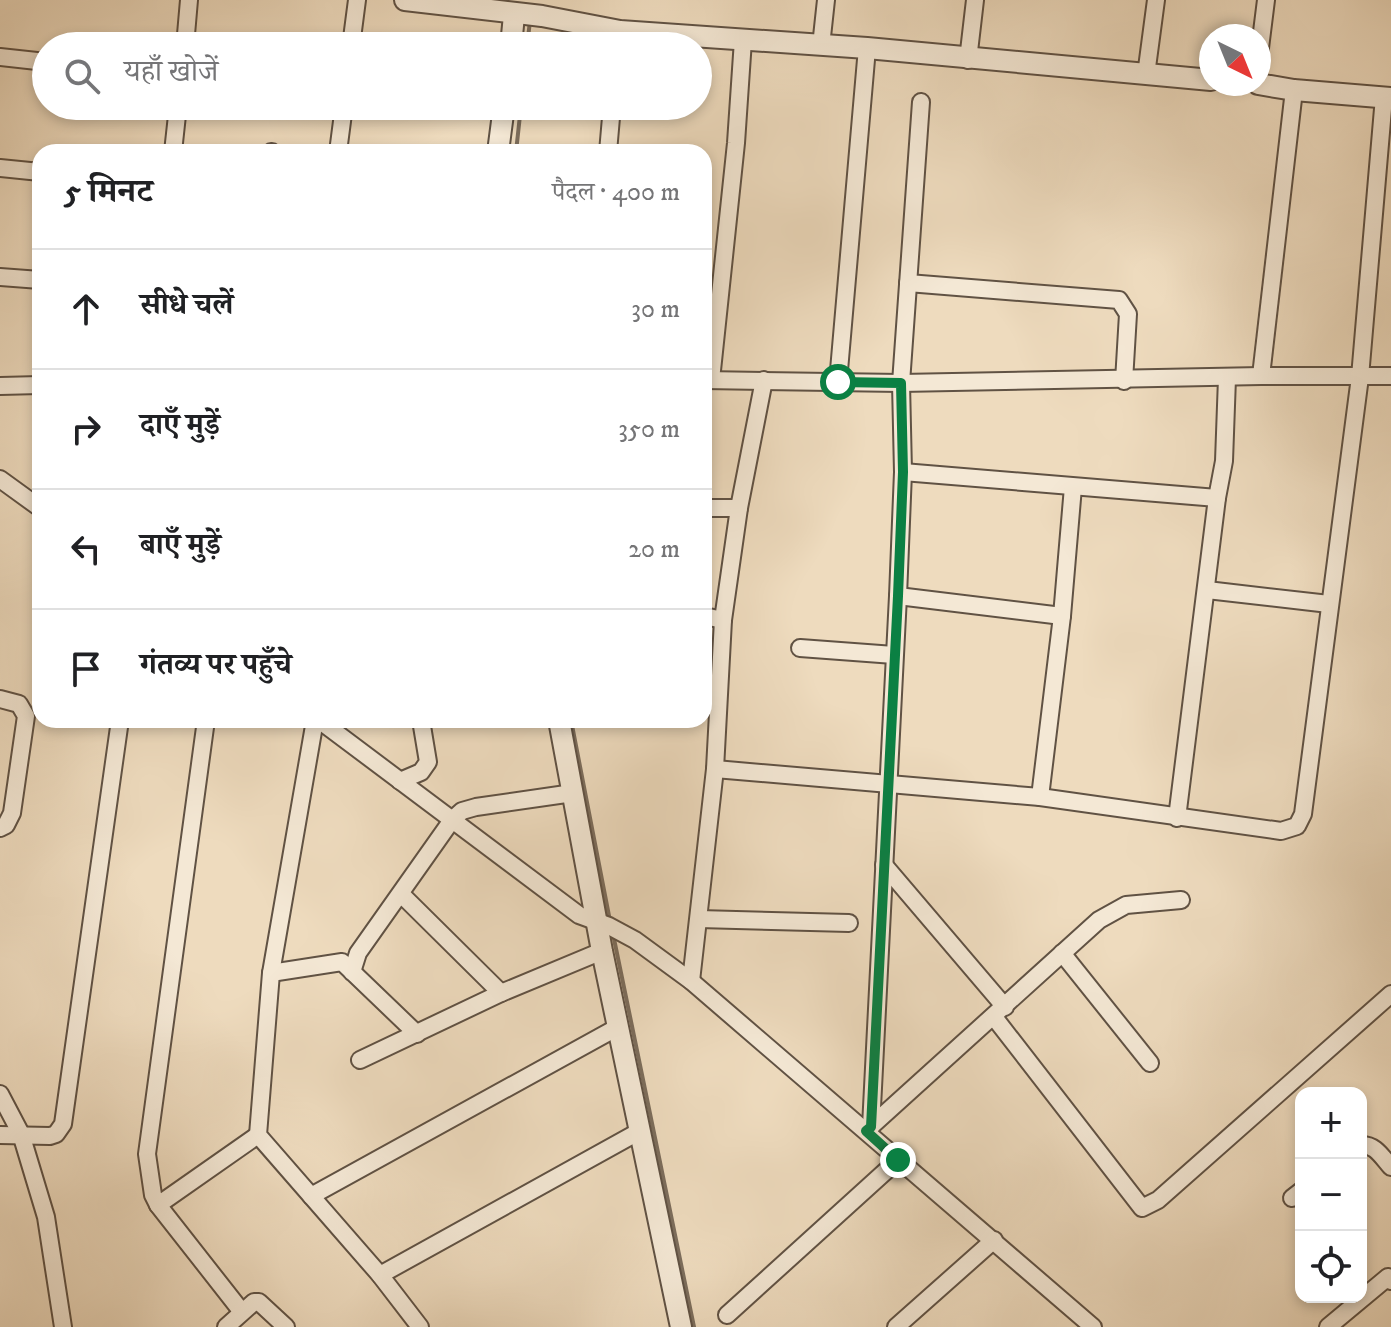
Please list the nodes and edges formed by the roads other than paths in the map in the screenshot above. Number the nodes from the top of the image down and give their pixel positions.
1 (189, 0) edge
2 (357, 0) edge
3 (405, 0) edge
4 (826, 0) edge
5 (975, 0) edge
6 (1156, 0) edge
7 (1266, 0) edge
8 (524, 12) edge
9 (1263, 24) edge
10 (186, 32) edge
11 (353, 32) edge
12 (516, 32) edge
13 (594, 32) edge
14 (712, 40) edge
15 (743, 40) junction
16 (821, 46) junction
17 (867, 48) junction
18 (0, 57) edge
19 (32, 60) edge
20 (968, 60) junction
21 (1146, 75) junction
22 (1199, 79) edge
23 (1271, 86) edge
24 (1294, 90) junction
25 (1388, 97) edge
26 (921, 102) dead end
27 (176, 120) edge
28 (342, 120) edge
29 (502, 120) edge
30 (611, 120) edge
31 (174, 144) edge
32 (339, 144) edge
33 (499, 144) edge
34 (609, 144) edge
35 (0, 168) edge
36 (32, 171) edge
37 (0, 277) edge
38 (32, 279) edge
39 (908, 283) junction
40 (712, 339) edge
41 (1261, 376) junction
42 (1391, 376) edge
43 (1360, 377) junction
44 (1227, 378) junction
45 (712, 380) edge
46 (764, 380) junction
47 (1124, 381) junction
48 (838, 382) junction
49 (901, 383) junction
50 (32, 384) edge
51 (0, 386) edge
52 (903, 472) junction
53 (0, 479) edge
54 (1073, 487) junction
55 (1217, 498) junction
56 (32, 501) edge
57 (712, 508) edge
58 (739, 508) junction
59 (1207, 590) junction
60 (898, 596) junction
61 (1329, 604) junction
62 (1062, 616) junction
63 (712, 618) edge
64 (723, 620) junction
65 (800, 648) dead end
66 (894, 655) junction
67 (0, 699) edge
68 (119, 728) edge
69 (205, 728) edge
70 (316, 728) edge
71 (328, 728) edge
72 (422, 728) edge
73 (561, 728) edge
74 (715, 769) junction
75 (400, 781) junction
76 (888, 783) junction
77 (573, 793) junction
78 (1040, 797) junction
79 (1177, 818) junction
80 (452, 820) junction
81 (0, 828) edge
82 (884, 865) junction
83 (401, 894) junction
84 (1181, 900) dead end
85 (699, 919) junction
86 (849, 923) dead end
87 (603, 924) junction
88 (602, 951) junction
89 (1062, 953) junction
90 (352, 972) junction
91 (271, 973) junction
92 (691, 981) junction
93 (501, 993) junction
94 (1391, 994) edge
95 (1000, 1012) junction
96 (618, 1027) junction
97 (417, 1034) junction
98 (360, 1060) dead end
99 (1150, 1063) dead end
100 (0, 1094) edge
101 (868, 1129) junction
102 (640, 1131) junction
103 (21, 1134) junction
104 (0, 1135) edge
105 (258, 1135) junction
106 (1367, 1147) edge
107 (898, 1160) junction
108 (1391, 1167) edge
109 (311, 1196) junction
110 (158, 1205) junction
111 (994, 1240) junction
112 (380, 1275) junction
113 (1390, 1277) edge
114 (242, 1312) junction
115 (727, 1315) dead end
116 (63, 1327) edge
117 (226, 1327) edge
118 (286, 1327) edge
119 (420, 1327) edge
120 (681, 1327) edge
121 (896, 1327) edge
122 (1093, 1327) edge
123 (1328, 1327) edge

1 - 10 street
2 - 11 street
3 - 8 street
4 - 16 street
5 - 20 street
6 - 21 street
7 - 9 street
8 - 12 street
8 - 13 street
14 - 15 street
15 - 16 street
15 - 40 street
16 - 17 street
17 - 20 street
17 - 48 street
18 - 19 street
20 - 21 street
21 - 22 street
23 - 24 street
24 - 25 street
24 - 41 street
25 - 43 street
26 - 39 street
27 - 31 street
28 - 32 street
29 - 33 street
30 - 34 street
35 - 36 street
37 - 38 street
39 - 47 street
39 - 49 street
41 - 43 street
41 - 44 street
42 - 43 street
43 - 61 street
44 - 47 street
44 - 55 street
45 - 46 street
46 - 48 street
46 - 58 street
47 - 49 street
48 - 49 street
49 - 52 street
50 - 51 street
52 - 54 street
52 - 60 street
53 - 56 street
54 - 55 street
54 - 62 street
55 - 59 street
57 - 58 street
58 - 64 street
59 - 61 street
59 - 79 street
60 - 62 street
60 - 66 street
61 - 79 street
62 - 78 street
63 - 64 street
64 - 74 street
65 - 66 street
66 - 76 street
67 - 81 street
68 - 103 street
69 - 110 street
70 - 91 street
71 - 75 street
72 - 75 street
73 - 77 street
74 - 76 street
74 - 85 street
75 - 80 street
76 - 78 street
76 - 82 street
77 - 80 street
77 - 87 street
78 - 79 street
80 - 83 street
80 - 87 street
82 - 95 street
82 - 101 street
83 - 90 street
83 - 93 street
84 - 89 street
85 - 86 street
85 - 92 street
87 - 88 street
87 - 92 street
88 - 93 street
88 - 96 street
89 - 95 street
89 - 99 street
90 - 91 street
90 - 97 street
91 - 105 street
92 - 101 street
93 - 97 street
94 - 95 street
95 - 101 street
96 - 102 street
96 - 109 street
97 - 98 street
100 - 103 street
101 - 107 street
102 - 112 street
102 - 120 street
103 - 104 street
103 - 116 street
105 - 109 street
105 - 110 street
106 - 108 street
107 - 111 street
107 - 115 street
109 - 112 street
110 - 114 street
111 - 121 street
111 - 122 street
112 - 119 street
113 - 123 street
114 - 117 street
114 - 118 street

